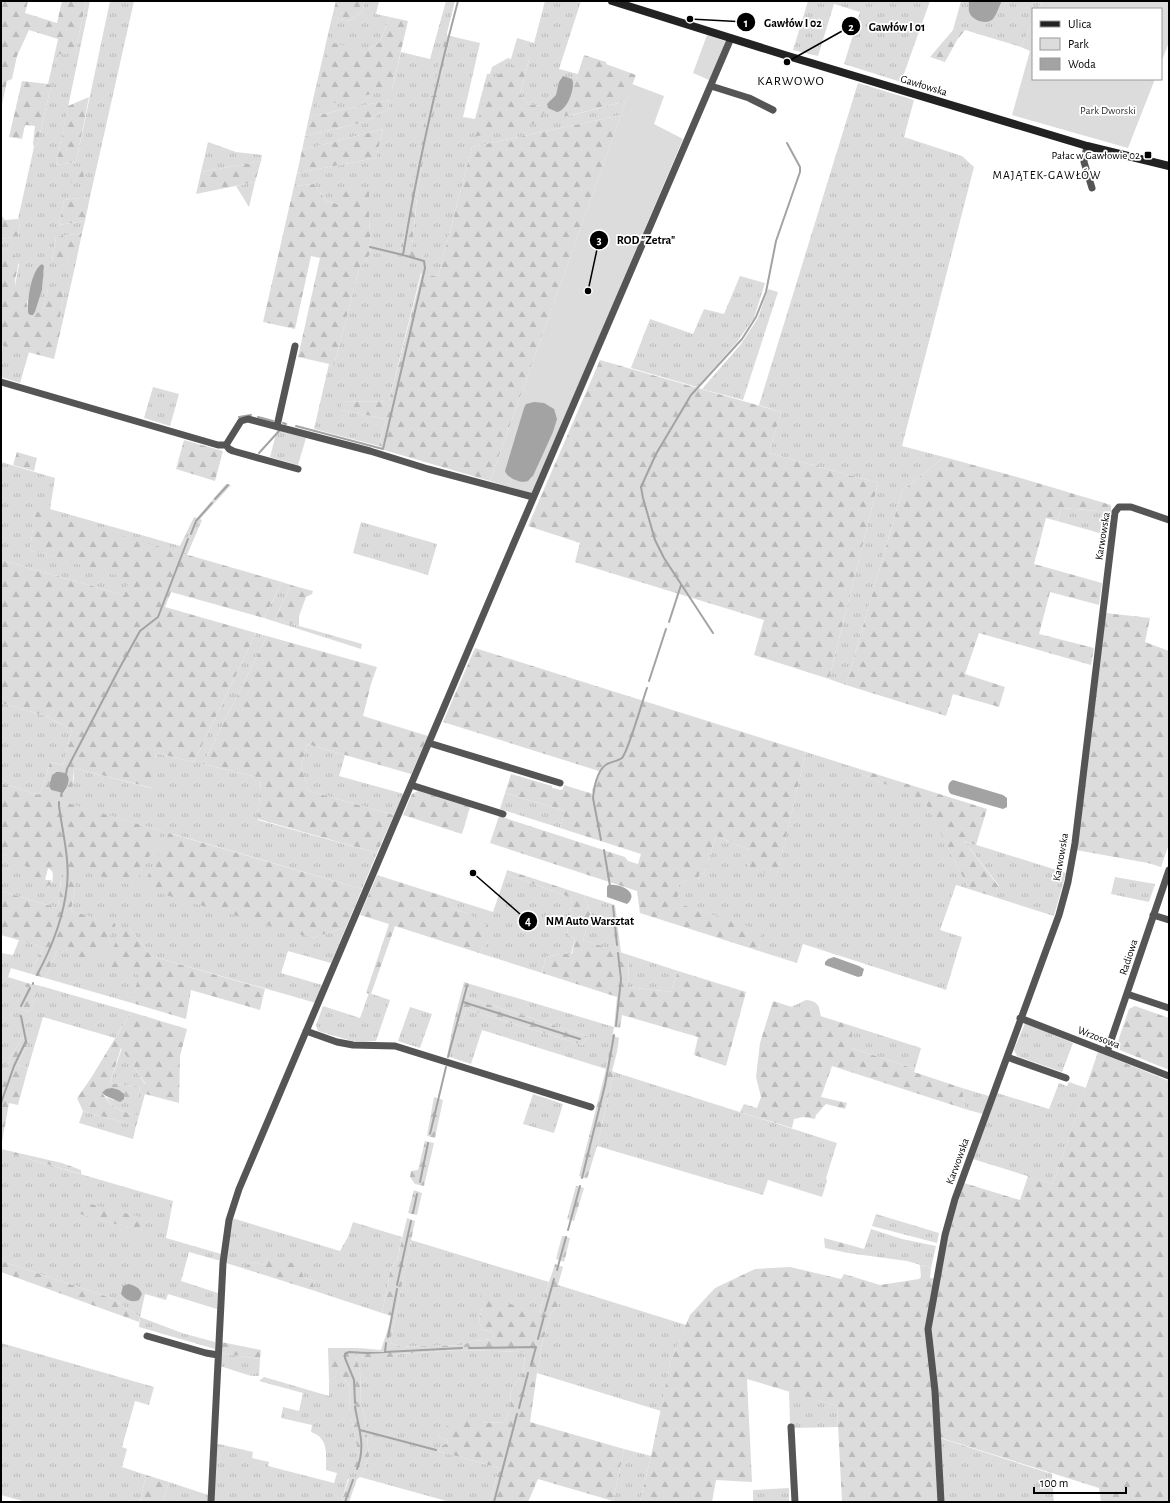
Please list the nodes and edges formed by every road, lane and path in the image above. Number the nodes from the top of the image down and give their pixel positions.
1 (612, 1) edge
2 (731, 38) junction
3 (711, 86) junction
4 (773, 110) dead end
5 (1087, 146) junction
6 (1169, 166) edge
7 (1092, 188) dead end
8 (296, 346) dead end
9 (1, 382) edge
10 (277, 426) junction
11 (226, 445) junction
12 (298, 469) dead end
13 (534, 497) junction
14 (1169, 520) edge
15 (429, 743) junction
16 (560, 783) dead end
17 (411, 784) junction
18 (504, 814) dead end
19 (1169, 870) edge
20 (1153, 915) junction
21 (1169, 920) edge
22 (1127, 994) junction
23 (1169, 1008) edge
24 (1020, 1018) junction
25 (306, 1031) junction
26 (1107, 1052) junction
27 (1007, 1057) junction
28 (1169, 1076) edge
29 (1066, 1078) dead end
30 (591, 1107) dead end
31 (147, 1336) dead end
32 (218, 1355) junction
33 (791, 1427) dead end
34 (211, 1502) edge
35 (795, 1502) edge
36 (941, 1502) edge

1 - 2 street, Gawłowska
2 - 3 street
2 - 5 street, Gawłowska
3 - 4 street
3 - 13 street
5 - 6 street, Gawłowska
5 - 7 street
8 - 10 street
9 - 11 street
10 - 11 street
10 - 13 street
11 - 12 street
13 - 15 street
14 - 24 street, Karwowska
15 - 16 street
15 - 17 street
17 - 18 street
17 - 25 street
19 - 20 street, Radiowa
20 - 21 street
20 - 22 street, Radiowa
22 - 23 street
22 - 26 street, Radiowa
24 - 26 street, Wrzosowa
24 - 27 street, Karwowska
25 - 30 street
25 - 32 street
26 - 28 street, Wrzosowa
27 - 29 street
27 - 36 street, Karwowska
31 - 32 street
32 - 34 street
33 - 35 street

